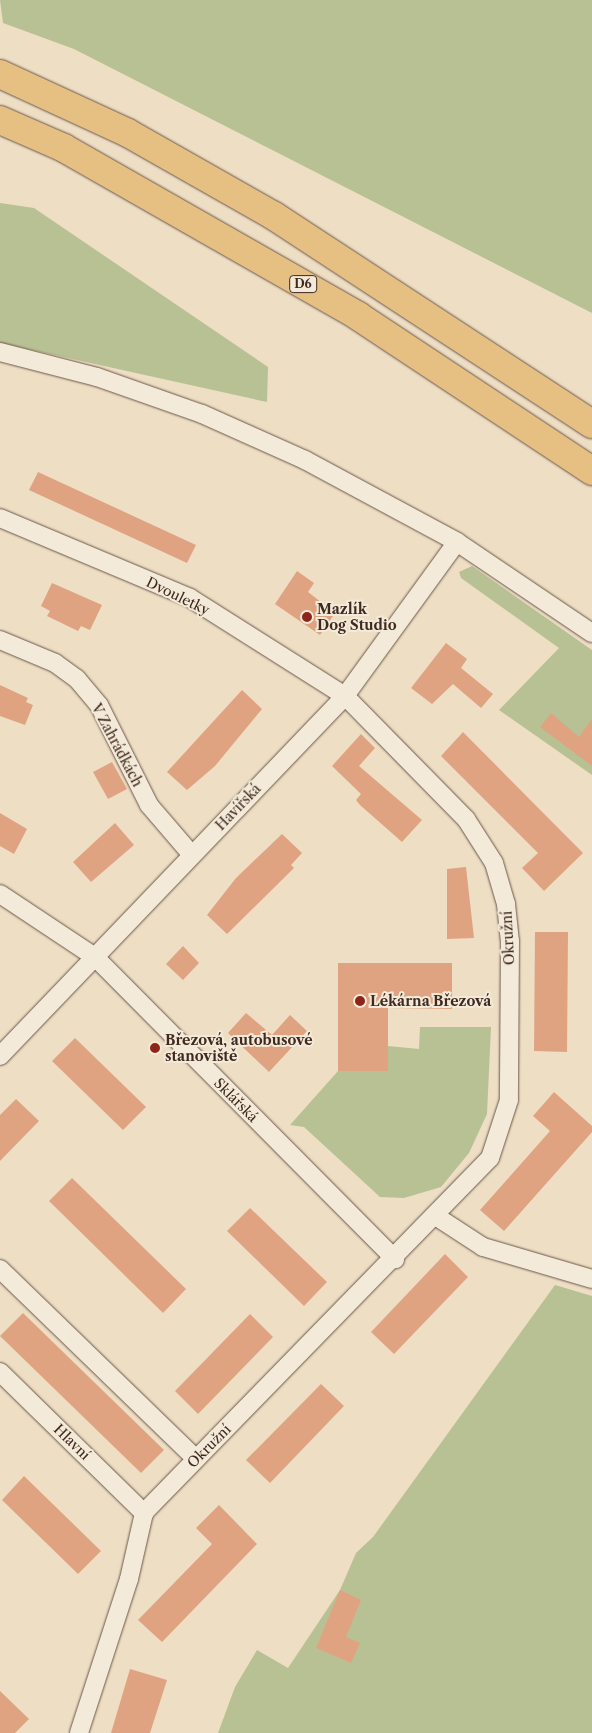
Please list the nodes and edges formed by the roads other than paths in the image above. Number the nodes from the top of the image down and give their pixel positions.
1 (0, 74) edge
2 (0, 120) edge
3 (0, 352) edge
4 (592, 424) edge
5 (592, 471) edge
6 (0, 518) edge
7 (457, 542) junction
8 (592, 633) edge
9 (0, 640) edge
10 (345, 696) junction
11 (192, 855) junction
12 (0, 894) edge
13 (95, 957) junction
14 (0, 1056) edge
15 (437, 1217) junction
16 (395, 1258) junction
17 (0, 1269) edge
18 (592, 1279) edge
19 (0, 1372) edge
20 (196, 1459) junction
21 (144, 1513) junction
22 (79, 1733) edge

1 - 4 highway
2 - 5 highway, D6
3 - 7 street
6 - 10 street, Dvouletky
7 - 8 street
7 - 10 street, Havířská
9 - 11 street, V Zahrádkách
10 - 11 street, Havířská
10 - 15 street, Okružní
11 - 13 street, Havířská
12 - 13 street, Sklářská
13 - 14 street, Havířská
13 - 16 street, Sklářská
15 - 16 street, Okružní
15 - 18 street
16 - 20 street, Okružní
17 - 20 street
19 - 21 street, Hlavní
20 - 21 street, Okružní
21 - 22 street

